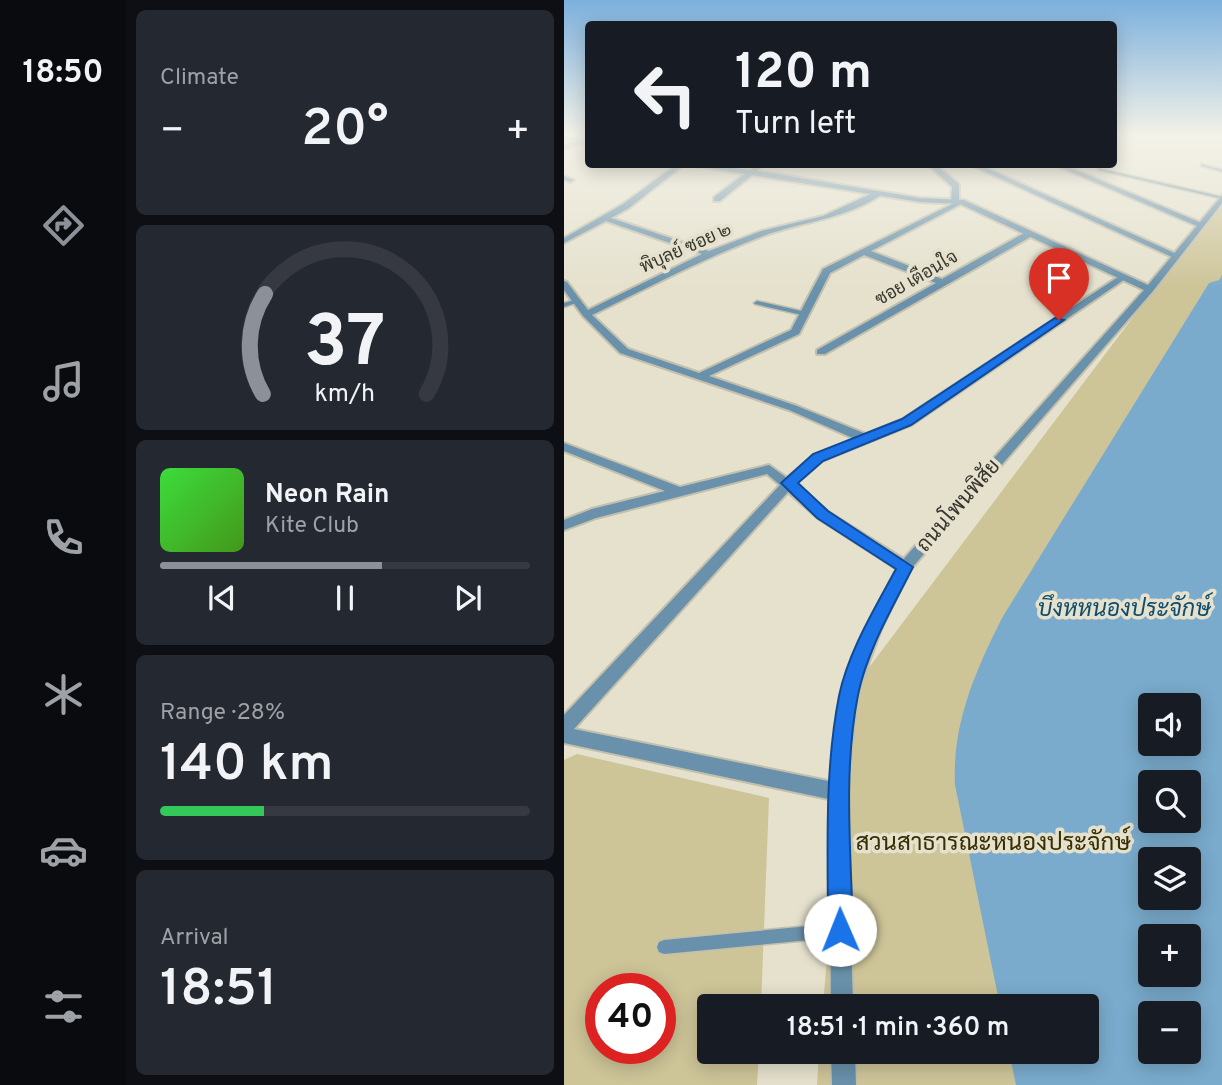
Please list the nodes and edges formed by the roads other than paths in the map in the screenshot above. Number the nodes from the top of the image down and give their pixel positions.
1 (651, 187) edge
2 (732, 187) edge
3 (838, 187) edge
4 (956, 187) edge
5 (1022, 187) edge
6 (1110, 187) edge
7 (1180, 187) edge
8 (1184, 187) edge
9 (880, 193) junction
10 (1222, 196) edge
11 (717, 199) dead end
12 (958, 201) junction
13 (605, 219) junction
14 (1200, 224) junction
15 (1030, 234) junction
16 (564, 242) edge
17 (862, 251) junction
18 (709, 254) junction
19 (1175, 255) junction
20 (1124, 277) junction
21 (941, 282) junction
22 (564, 285) edge
23 (1150, 289) junction
24 (577, 301) junction
25 (757, 303) dead end
26 (564, 305) edge
27 (586, 314) junction
28 (806, 314) junction
29 (821, 352) dead end
30 (700, 376) junction
31 (866, 439) junction
32 (564, 447) edge
33 (789, 483) junction
34 (677, 491) junction
35 (564, 525) edge
36 (905, 567) junction
37 (564, 727) edge
38 (564, 735) edge
39 (838, 792) junction
40 (840, 930) junction
41 (664, 947) dead end
42 (842, 994) edge
43 (843, 1064) edge
44 (844, 1085) edge

1 - 13 street
2 - 11 street
3 - 9 street
4 - 12 street
5 - 19 street
6 - 14 street
7 - 10 lane
8 - 10 lane
9 - 12 street
9 - 18 street, พิบุลย์ ซอย ๒
10 - 14 street, ถนนโพนพิสัย
12 - 15 street
12 - 17 street
13 - 16 street
13 - 18 street
14 - 19 street, ถนนโพนพิสัย
15 - 20 street
15 - 21 street, ซอย เตือนใจ
17 - 21 street
17 - 28 street
18 - 27 street, พิบุลย์ ซอย ๒
19 - 23 street, ถนนโพนพิสัย
20 - 23 street
20 - 31 street
21 - 29 street, ซอย เตือนใจ
22 - 24 street
23 - 36 street, ถนนโพนพิสัย
24 - 26 lane
24 - 27 street
25 - 28 lane
27 - 30 street
28 - 30 street
30 - 31 street
31 - 33 street
32 - 34 street
33 - 34 street
33 - 36 street
33 - 37 street
34 - 35 street
36 - 39 street, ถนนโพนพิสัย
38 - 39 street
39 - 40 street, ถนนโพนพิสัย
40 - 41 lane
40 - 42 street, ถนนโพนพิสัย
43 - 44 street

